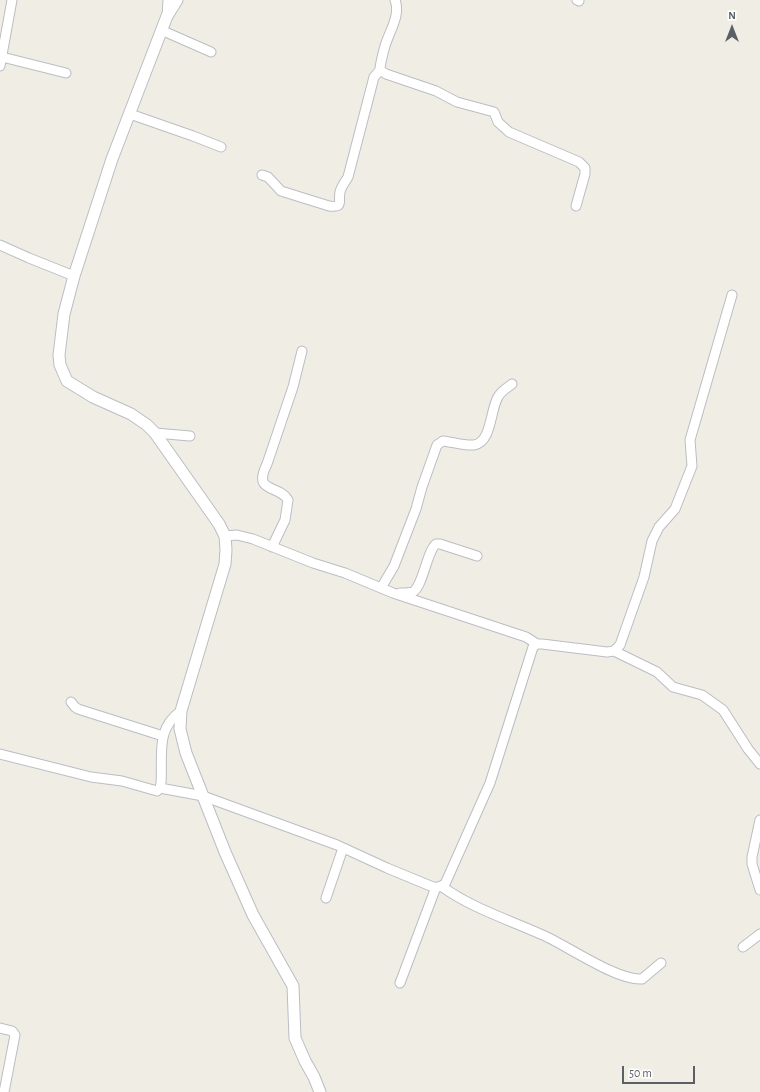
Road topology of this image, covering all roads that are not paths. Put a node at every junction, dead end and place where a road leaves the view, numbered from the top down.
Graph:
1 (12, 0) edge
2 (168, 0) edge
3 (178, 0) edge
4 (395, 0) edge
5 (167, 16) junction
6 (161, 30) junction
7 (211, 52) dead end
8 (2, 57) junction
9 (0, 66) edge
10 (380, 70) junction
11 (66, 73) dead end
12 (130, 114) junction
13 (222, 147) dead end
14 (262, 175) dead end
15 (576, 206) dead end
16 (0, 245) edge
17 (74, 276) junction
18 (732, 295) dead end
19 (302, 351) dead end
20 (512, 384) dead end
21 (154, 434) junction
22 (190, 436) dead end
23 (225, 536) junction
24 (272, 547) junction
25 (477, 556) dead end
26 (381, 588) junction
27 (393, 593) junction
28 (537, 644) junction
29 (614, 651) junction
30 (71, 702) dead end
31 (181, 711) junction
32 (163, 736) junction
33 (0, 754) edge
34 (760, 764) edge
35 (160, 788) junction
36 (203, 796) junction
37 (760, 820) edge
38 (343, 848) junction
39 (439, 887) junction
40 (760, 890) edge
41 (326, 898) dead end
42 (760, 934) edge
43 (743, 946) dead end
44 (661, 963) dead end
45 (400, 983) dead end
46 (0, 1028) edge
47 (4, 1092) edge
48 (320, 1092) edge

1 - 8 street
2 - 5 street
3 - 5 street
4 - 10 street
5 - 6 street
6 - 7 street
6 - 12 street
8 - 9 street
8 - 11 street
10 - 14 street
10 - 15 street
12 - 13 street
12 - 17 street
16 - 17 street
17 - 21 street
18 - 29 street
19 - 24 street
20 - 26 street
21 - 22 street
21 - 23 street
23 - 24 street
23 - 31 street
24 - 26 street
25 - 27 street
26 - 27 street
27 - 28 street
28 - 29 street
28 - 39 street
29 - 34 street
30 - 32 street
31 - 32 street
31 - 36 street
32 - 35 street
33 - 35 street
35 - 36 street
36 - 38 street
36 - 48 street
37 - 40 street
38 - 39 street
38 - 41 street
39 - 44 street
39 - 45 street
42 - 43 street
46 - 47 street

